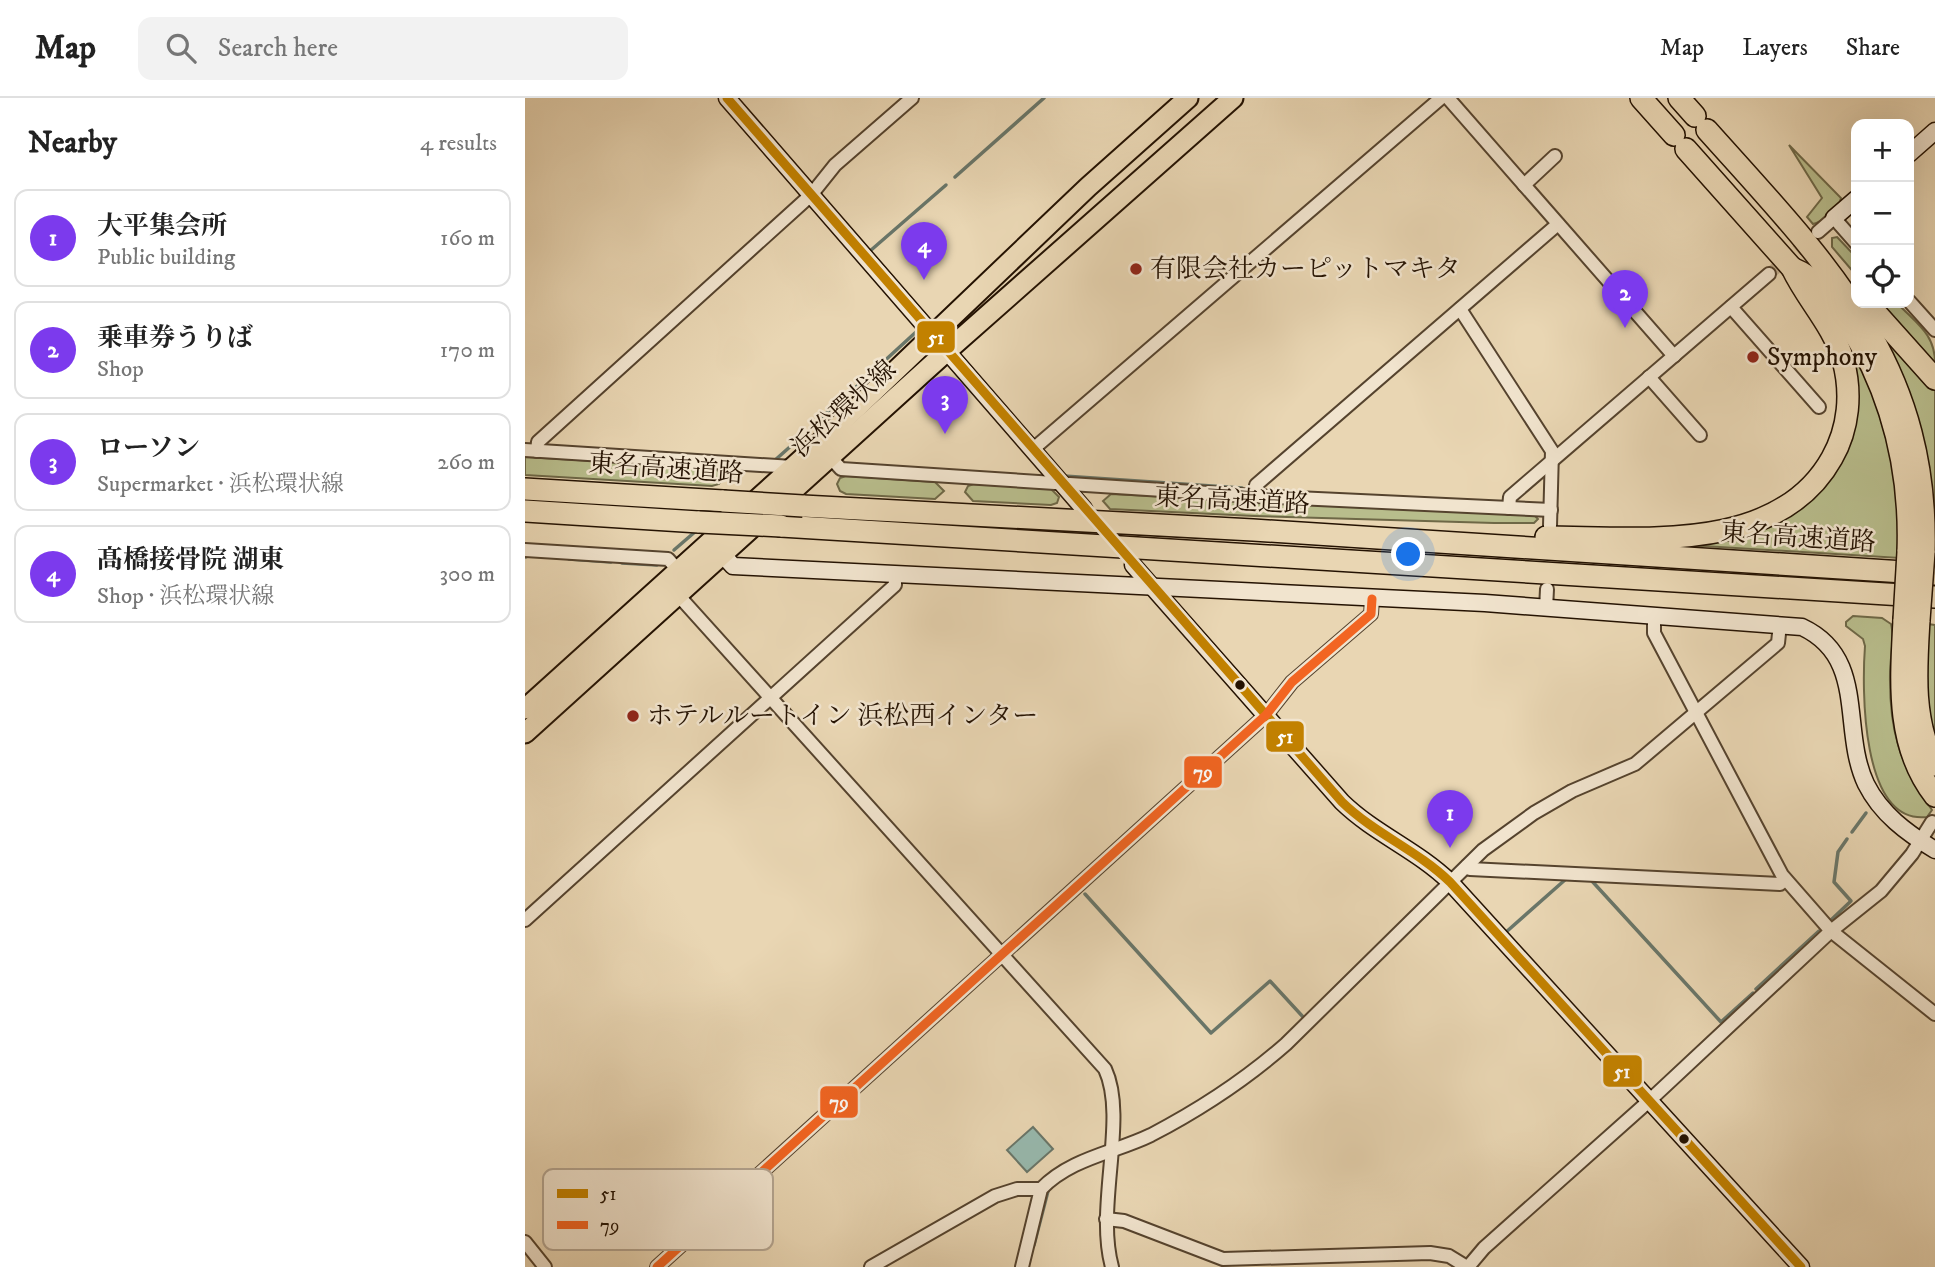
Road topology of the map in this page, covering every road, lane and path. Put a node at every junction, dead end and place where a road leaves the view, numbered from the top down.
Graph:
1 (727, 98) edge
2 (912, 98) edge
3 (1188, 98) edge
4 (1233, 98) edge
5 (1441, 98) edge
6 (1448, 98) edge
7 (1641, 98) edge
8 (1679, 98) edge
9 (1935, 131) edge
10 (1914, 150) edge
11 (1555, 156) dead end
12 (1524, 185) junction
13 (811, 195) junction
14 (1851, 203) edge
15 (1834, 218) junction
16 (1558, 224) junction
17 (1851, 237) edge
18 (1816, 241) junction
19 (1792, 268) junction
20 (1769, 274) tunnel mouth
21 (1851, 284) edge
22 (1731, 306) junction
23 (1914, 307) edge
24 (1871, 308) edge
25 (1460, 309) junction
26 (1935, 330) edge
27 (941, 344) junction
28 (1674, 356) junction
29 (1649, 377) junction
30 (1935, 379) edge
31 (1819, 407) dead end
32 (1699, 435) dead end
33 (1032, 450) junction
34 (531, 451) edge
35 (830, 457) junction
36 (1554, 460) junction
37 (793, 467) junction
38 (1061, 484) junction
39 (525, 489) edge
40 (1255, 496) junction
41 (1509, 508) junction
42 (1084, 509) dead end
43 (1551, 510) junction
44 (525, 511) edge
45 (1550, 526) dead end
46 (1253, 530) junction
47 (525, 550) edge
48 (1916, 552) junction
49 (723, 555) junction
50 (1133, 565) dead end
51 (678, 570) junction
52 (895, 575) junction
53 (1935, 575) edge
54 (1702, 584) junction
55 (1154, 589) junction
56 (1547, 589) dead end
57 (678, 595) junction
58 (1935, 597) edge
59 (1371, 599) junction
60 (1546, 609) junction
61 (1654, 617) junction
62 (1920, 617) edge
63 (1780, 624) junction
64 (771, 697) junction
65 (525, 709) edge
66 (1695, 712) junction
67 (1266, 715) junction
68 (525, 733) edge
69 (1935, 765) edge
70 (1935, 796) edge
71 (1932, 822) dead end
72 (1920, 841) junction
73 (1935, 850) edge
74 (1467, 866) junction
75 (1785, 879) junction
76 (1450, 882) junction
77 (525, 920) edge
78 (1831, 931) junction
79 (1003, 954) junction
80 (1935, 1014) edge
81 (1649, 1101) junction
82 (1110, 1151) junction
83 (765, 1169) edge
84 (1041, 1189) junction
85 (1106, 1219) junction
86 (525, 1242) edge
87 (676, 1250) edge
88 (1250, 1262) edge
89 (545, 1267) edge
90 (657, 1267) edge
91 (871, 1267) edge
92 (1022, 1267) edge
93 (1112, 1267) edge
94 (1467, 1267) edge
95 (1801, 1267) edge

1 - 13 street
2 - 13 street
3 - 27 main road, 浜松環状線
4 - 27 main road, 浜松環状線
5 - 33 street
6 - 12 street
7 - 19 highway
8 - 18 highway
9 - 10 street
11 - 12 street
12 - 16 street
13 - 27 street
13 - 34 street
14 - 15 street
15 - 17 street
15 - 18 street
16 - 25 street
16 - 28 street
18 - 21 highway
18 - 48 highway
19 - 46 highway
19 - 48 highway
20 - 22 street
22 - 28 street
22 - 31 street
23 - 26 street
24 - 30 highway
25 - 36 street
25 - 40 street
27 - 33 street
27 - 35 main road, 浜松環状線
27 - 37 main road, 浜松環状線
28 - 29 street
29 - 32 street
29 - 36 street
33 - 38 street
34 - 37 street
35 - 38 street
35 - 49 main road, 浜松環状線
36 - 41 street
36 - 43 street
37 - 51 main road, 浜松環状線
38 - 40 street
38 - 42 street
39 - 46 highway, 東名高速道路, bridge
40 - 41 street
41 - 43 street
43 - 45 street
44 - 54 highway, 東名高速道路, bridge
46 - 53 highway, 東名高速道路
47 - 51 street
48 - 62 highway, bridge
49 - 52 street
49 - 57 main road, 浜松環状線
50 - 55 street
51 - 65 main road, 浜松環状線
52 - 55 street
52 - 64 street
54 - 58 highway, 東名高速道路
54 - 62 highway
55 - 59 street
55 - 67 street
56 - 60 street
57 - 64 street
57 - 68 main road, 浜松環状線
59 - 60 street
59 - 67 street
60 - 61 street
61 - 63 street
61 - 66 street
62 - 69 highway
62 - 70 highway
63 - 66 street
63 - 72 street
64 - 77 street
64 - 79 street
66 - 74 street
66 - 75 street
67 - 76 street
67 - 79 street
71 - 72 street
72 - 73 street
72 - 78 street
74 - 75 street
74 - 76 street
75 - 78 street
76 - 81 street
76 - 82 street
78 - 80 street
78 - 81 street
79 - 82 street
79 - 83 street
81 - 94 street
81 - 95 street
82 - 84 street
82 - 85 street
84 - 91 street
84 - 92 street
85 - 88 street
85 - 93 street
86 - 89 street
87 - 90 street
88 - 94 street

